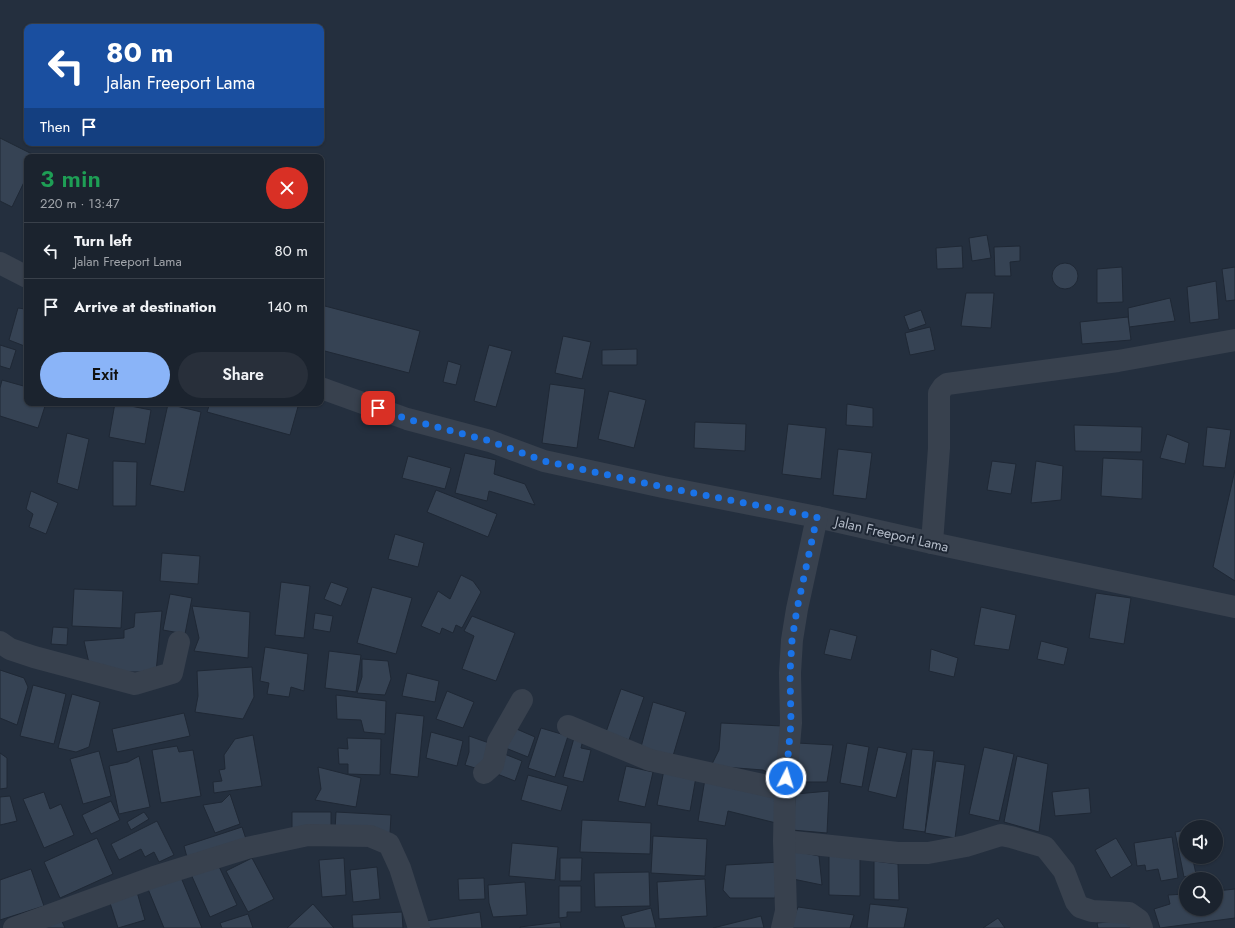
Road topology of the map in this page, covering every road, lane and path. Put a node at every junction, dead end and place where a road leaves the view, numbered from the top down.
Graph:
1 (0, 263) edge
2 (24, 275) edge
3 (1235, 340) edge
4 (324, 389) edge
5 (817, 517) junction
6 (932, 543) junction
7 (1235, 607) edge
8 (0, 642) edge
9 (179, 642) dead end
10 (522, 700) dead end
11 (568, 726) dead end
12 (484, 773) dead end
13 (785, 790) junction
14 (784, 841) junction
15 (14, 928) edge
16 (418, 928) edge
17 (782, 928) edge
18 (1142, 928) edge

1 - 2 street
3 - 6 street
4 - 5 street, Jalan Freeport Lama
5 - 6 street, Jalan Freeport Lama
5 - 13 street
6 - 7 street, Jalan Freeport Lama
8 - 9 street
10 - 12 street
11 - 13 street
13 - 14 street
14 - 17 street
14 - 18 street
15 - 16 street

